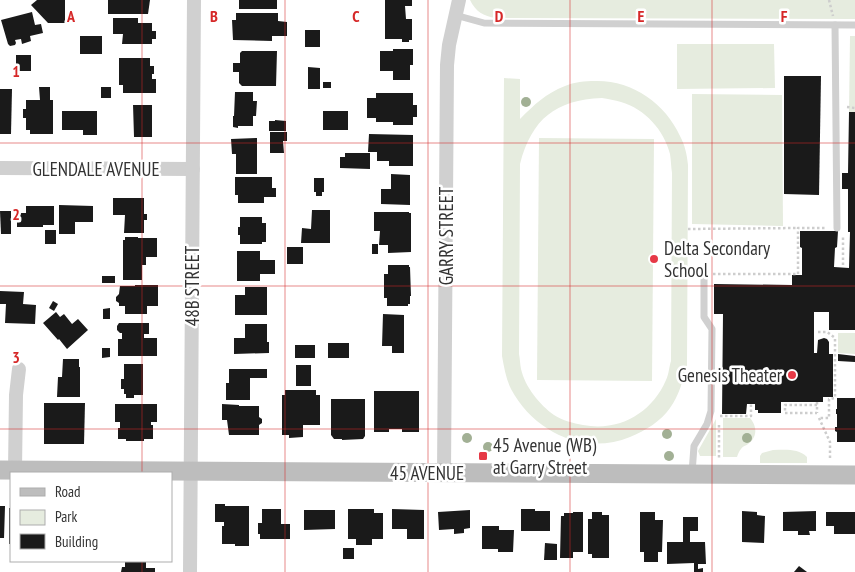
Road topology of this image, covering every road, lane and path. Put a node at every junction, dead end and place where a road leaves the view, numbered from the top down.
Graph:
1 (194, 0) edge
2 (459, 0) edge
3 (829, 0) edge
4 (455, 14) junction
5 (835, 25) junction
6 (855, 25) edge
7 (0, 168) edge
8 (193, 169) junction
9 (798, 228) junction
10 (837, 228) junction
11 (688, 229) dead end
12 (843, 265) dead end
13 (708, 276) joint
14 (818, 332) dead end
15 (19, 368) dead end
16 (751, 404) dead end
17 (816, 413) junction
18 (819, 418) junction
19 (719, 458) dead end
20 (830, 459) dead end
21 (8, 470) edge
22 (191, 471) junction
23 (444, 473) junction
24 (692, 474) junction
25 (855, 475) edge
26 (190, 572) edge

1 - 8 street, 48B STREET
2 - 4 street, GARRY STREET
3 - 5 path
4 - 5 lane
4 - 23 street, GARRY STREET
5 - 6 lane
5 - 10 lane
7 - 8 street, GLENDALE AVENUE
8 - 22 street, 48B STREET
9 - 10 path
9 - 11 path
9 - 13 path
10 - 12 path
13 - 24 lane
14 - 18 path
15 - 21 street
16 - 19 path
17 - 17 path
17 - 18 path
18 - 20 path
21 - 22 street, 45 AVENUE
22 - 23 street, 45 AVENUE
22 - 26 street, 48B STREET
23 - 24 street, 45 AVENUE
24 - 25 street, 45 AVENUE

